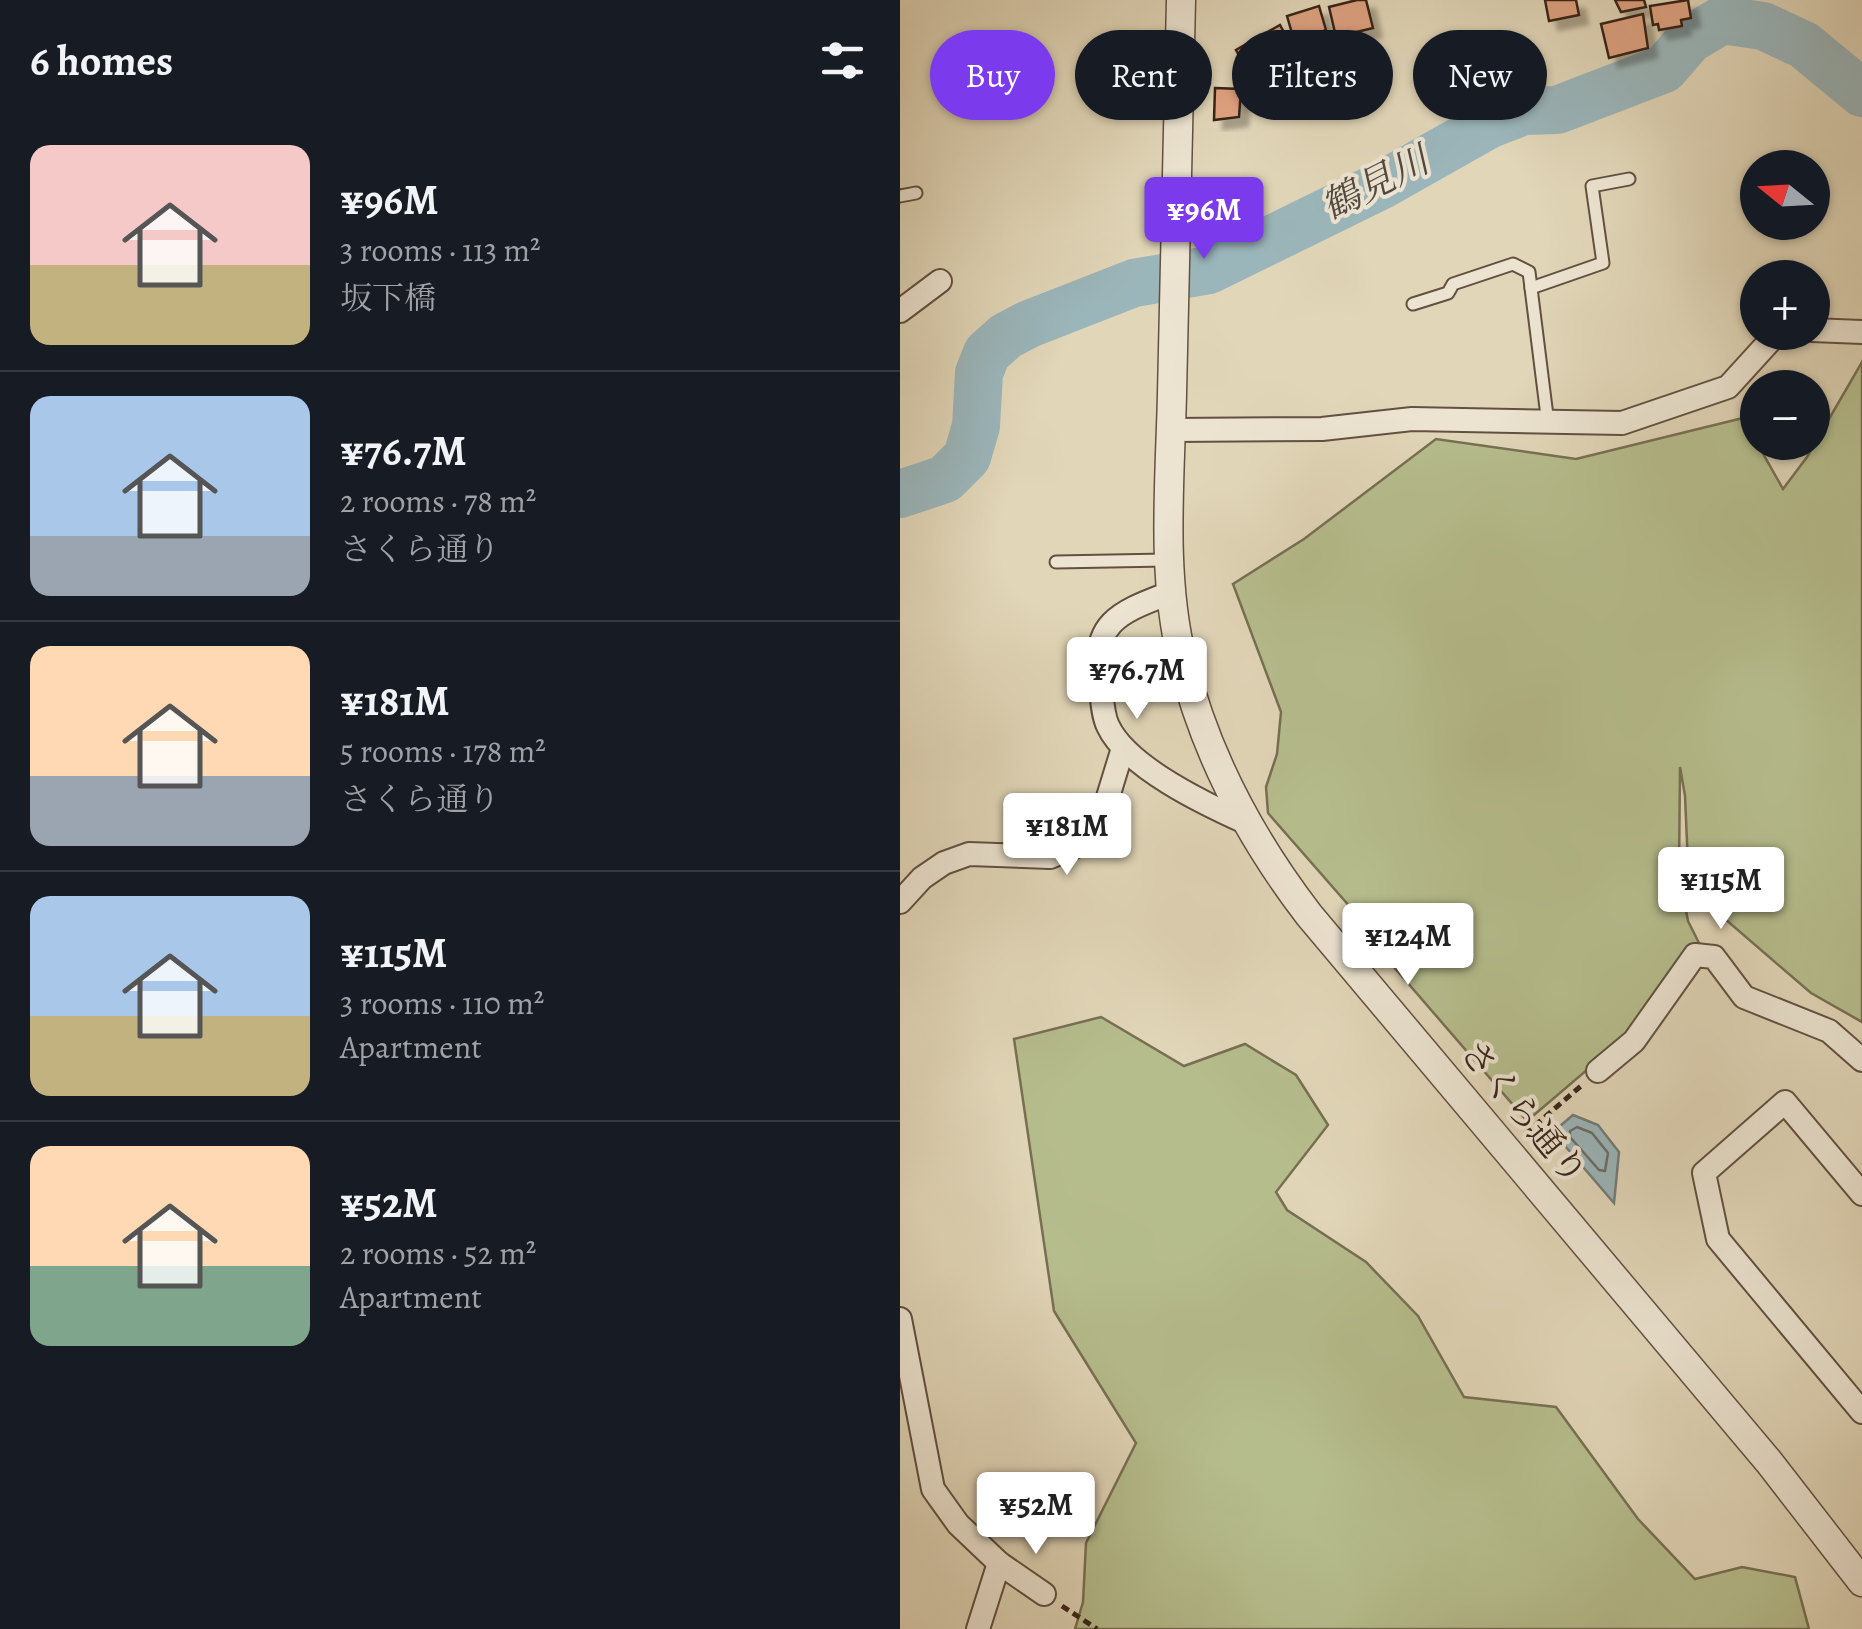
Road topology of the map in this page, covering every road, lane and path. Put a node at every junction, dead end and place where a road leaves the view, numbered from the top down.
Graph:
1 (1181, 0) edge
2 (1628, 178) dead end
3 (916, 193) dead end
4 (900, 196) edge
5 (940, 281) dead end
6 (1531, 288) junction
7 (1412, 304) dead end
8 (900, 311) edge
9 (1830, 331) edge
10 (1862, 332) edge
11 (1762, 350) edge
12 (1548, 424) junction
13 (1172, 430) junction
14 (1170, 560) junction
15 (1056, 562) dead end
16 (1172, 592) junction
17 (1123, 748) junction
18 (1245, 822) junction
19 (900, 902) edge
20 (1862, 1060) edge
21 (1598, 1071) joint
22 (1507, 1150) junction
23 (1862, 1194) edge
24 (900, 1320) edge
25 (1862, 1412) edge
26 (998, 1563) junction
27 (1862, 1582) edge
28 (1044, 1594) joint
29 (978, 1629) edge
30 (1097, 1629) edge

1 - 13 street, さくら通り
2 - 6 lane
3 - 4 lane
5 - 8 street
6 - 7 lane
6 - 12 lane
9 - 10 street
11 - 12 street
12 - 13 street
13 - 14 street, さくら通り
14 - 15 lane
14 - 16 street, さくら通り
16 - 17 street
16 - 18 street, さくら通り
17 - 18 street
17 - 19 street
18 - 22 street, さくら通り
20 - 21 street
21 - 22 path
22 - 27 street, さくら通り
23 - 25 street
24 - 26 street
26 - 28 street
26 - 29 street
28 - 30 path

